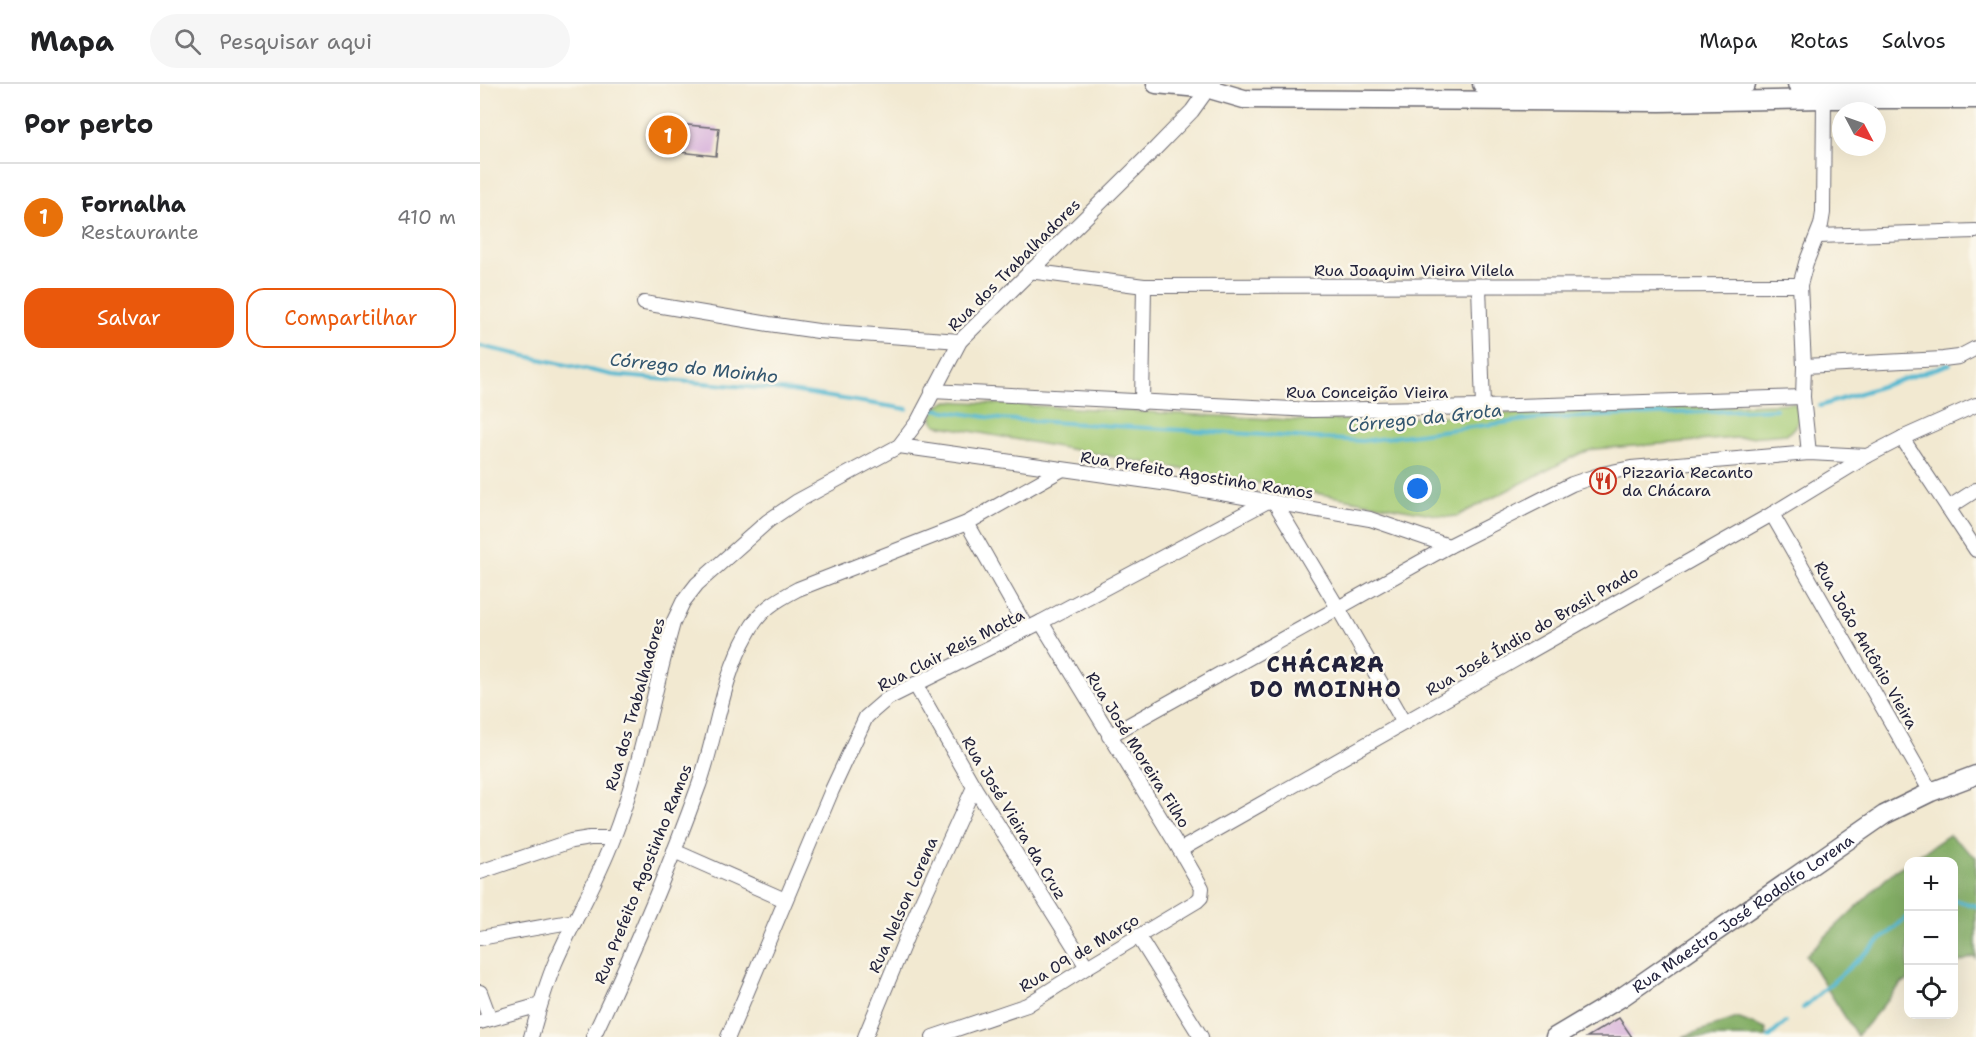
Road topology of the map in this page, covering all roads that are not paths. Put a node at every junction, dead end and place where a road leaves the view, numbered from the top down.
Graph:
1 (1156, 84) edge
2 (1482, 84) edge
3 (1746, 84) edge
4 (1797, 84) edge
5 (1976, 84) edge
6 (1207, 87) edge
7 (1824, 99) junction
8 (1976, 99) edge
9 (1976, 231) edge
10 (1818, 236) junction
11 (1029, 271) junction
12 (1800, 285) junction
13 (1144, 286) junction
14 (1479, 286) junction
15 (644, 303) dead end
16 (960, 341) junction
17 (1976, 348) edge
18 (1804, 366) junction
19 (932, 391) junction
20 (1803, 397) junction
21 (1142, 403) junction
22 (1976, 405) edge
23 (1483, 407) junction
24 (1902, 438) junction
25 (898, 446) junction
26 (1809, 453) junction
27 (1868, 456) junction
28 (1061, 470) junction
29 (1976, 490) edge
30 (1271, 502) junction
31 (1948, 508) junction
32 (1772, 514) junction
33 (967, 523) junction
34 (1449, 546) junction
35 (1976, 550) edge
36 (1338, 608) junction
37 (1041, 622) junction
38 (1027, 629) junction
39 (915, 684) junction
40 (1404, 723) junction
41 (1109, 736) junction
42 (1976, 775) edge
43 (974, 788) junction
44 (1931, 792) junction
45 (613, 838) junction
46 (674, 850) junction
47 (1180, 850) junction
48 (480, 872) edge
49 (1201, 897) joint
50 (785, 900) junction
51 (574, 921) junction
52 (1138, 936) junction
53 (480, 938) edge
54 (1087, 967) junction
55 (480, 992) edge
56 (540, 1005) junction
57 (485, 1020) edge
58 (531, 1037) edge
59 (593, 1037) edge
60 (728, 1037) edge
61 (865, 1037) edge
62 (933, 1037) edge
63 (1201, 1037) edge
64 (1555, 1037) edge

1 - 6 main road
2 - 3 main road
4 - 5 main road
6 - 7 main road
6 - 11 street, Rua dos Trabalhadores
7 - 8 main road
7 - 10 street
9 - 10 street
10 - 12 street
11 - 13 street, Rua Joaquim Vieira Vilela
11 - 16 street, Rua dos Trabalhadores
12 - 14 street, Rua Joaquim Vieira Vilela
12 - 18 street
13 - 14 street, Rua Joaquim Vieira Vilela
13 - 21 street
14 - 23 street
15 - 16 street
16 - 19 street, Rua dos Trabalhadores
17 - 18 street
18 - 20 street
19 - 21 street, Rua Conceição Vieira
19 - 25 street, Rua dos Trabalhadores
20 - 23 street, Rua Conceição Vieira
20 - 26 street
21 - 23 street, Rua Conceição Vieira
22 - 24 street
24 - 27 street
24 - 31 street
25 - 28 street
25 - 45 street, Rua dos Trabalhadores
26 - 27 street
26 - 34 street
27 - 32 street, Rua José Índio do Brasil Prado
28 - 30 street, Rua Prefeito Agostinho Ramos
28 - 33 street, Rua Prefeito Agostinho Ramos
29 - 31 street
30 - 34 street, Rua Prefeito Agostinho Ramos
30 - 36 street
30 - 37 street, Rua Clair Reis Motta
31 - 35 street
32 - 40 street, Rua José Índio do Brasil Prado
32 - 44 street, Rua João Antônio Vieira
33 - 38 street
33 - 46 street, Rua Prefeito Agostinho Ramos
34 - 36 street
36 - 40 street
36 - 41 street
37 - 38 street, Rua Clair Reis Motta
37 - 41 street, Rua José Moreira Filho
38 - 39 street, Rua Clair Reis Motta
39 - 43 street, Rua José Vieira da Cruz
39 - 50 street, Rua Clair Reis Motta
40 - 47 street, Rua José Índio do Brasil Prado
41 - 47 street, Rua José Moreira Filho
42 - 44 main road, Rua Maestro José Rodolfo Lorena
43 - 54 street, Rua José Vieira da Cruz
43 - 61 street, Rua Nelson Lorena
44 - 64 main road, Rua Maestro José Rodolfo Lorena
45 - 48 street
45 - 51 street, Rua dos Trabalhadores
46 - 50 street
46 - 59 street, Rua Prefeito Agostinho Ramos
47 - 49 street, Rua José Moreira Filho
49 - 52 street, Rua 09 de Março
50 - 60 street, Rua Clair Reis Motta
51 - 53 street
51 - 56 street, Rua dos Trabalhadores
52 - 54 street, Rua 09 de Março
52 - 63 street
54 - 62 street, Rua 09 de Março
55 - 57 street
56 - 57 street
56 - 58 street, Rua dos Trabalhadores

